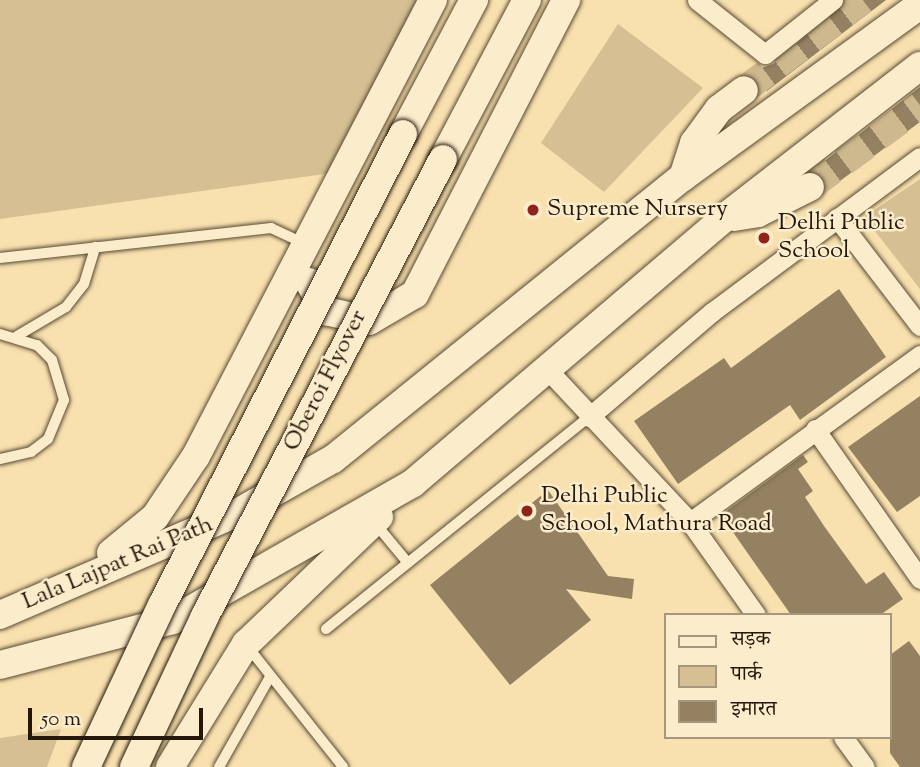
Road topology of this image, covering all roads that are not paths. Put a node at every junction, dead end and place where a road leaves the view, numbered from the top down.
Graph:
1 (433, 0) edge
2 (474, 0) edge
3 (527, 0) edge
4 (566, 0) edge
5 (697, 0) edge
6 (833, 0) edge
7 (920, 5) edge
8 (920, 66) edge
9 (744, 90) tunnel mouth
10 (920, 157) edge
11 (683, 177) junction
12 (810, 187) tunnel mouth
13 (724, 218) junction
14 (838, 218) junction
15 (308, 245) junction
16 (95, 247) junction
17 (0, 258) edge
18 (920, 326) edge
19 (0, 334) edge
20 (17, 336) junction
21 (920, 355) edge
22 (546, 368) junction
23 (589, 417) junction
24 (815, 429) junction
25 (0, 459) edge
26 (413, 482) junction
27 (374, 522) junction
28 (690, 522) junction
29 (408, 563) junction
30 (77, 577) junction
31 (920, 579) edge
32 (755, 613) edge
33 (0, 615) edge
34 (326, 629) dead end
35 (246, 643) junction
36 (0, 665) edge
37 (270, 677) junction
38 (845, 739) edge
39 (86, 767) edge
40 (134, 767) edge
41 (170, 767) edge
42 (219, 767) edge
43 (343, 767) edge
44 (865, 767) edge

1 - 15 main road
2 - 39 main road, Oberoi Flyover, bridge
3 - 40 main road, Oberoi Flyover, bridge
4 - 15 main road
5 - 6 street
7 - 11 main road, Lala Lajpat Rai Path
8 - 13 main road
9 - 11 main road
10 - 14 street
11 - 30 main road, Lala Lajpat Rai Path
12 - 13 main road
13 - 22 main road
14 - 18 street
14 - 23 street
15 - 16 lane
15 - 30 main road
16 - 17 lane
16 - 20 lane
19 - 20 lane
20 - 25 lane
21 - 24 street
22 - 23 street
22 - 26 main road
23 - 28 street
23 - 29 lane
24 - 28 street
24 - 31 street
26 - 27 main road
26 - 36 main road
27 - 29 lane
27 - 35 main road
28 - 32 street
29 - 34 lane
30 - 33 main road, Lala Lajpat Rai Path
35 - 37 lane
35 - 41 main road
37 - 42 lane
37 - 43 lane
38 - 44 street

